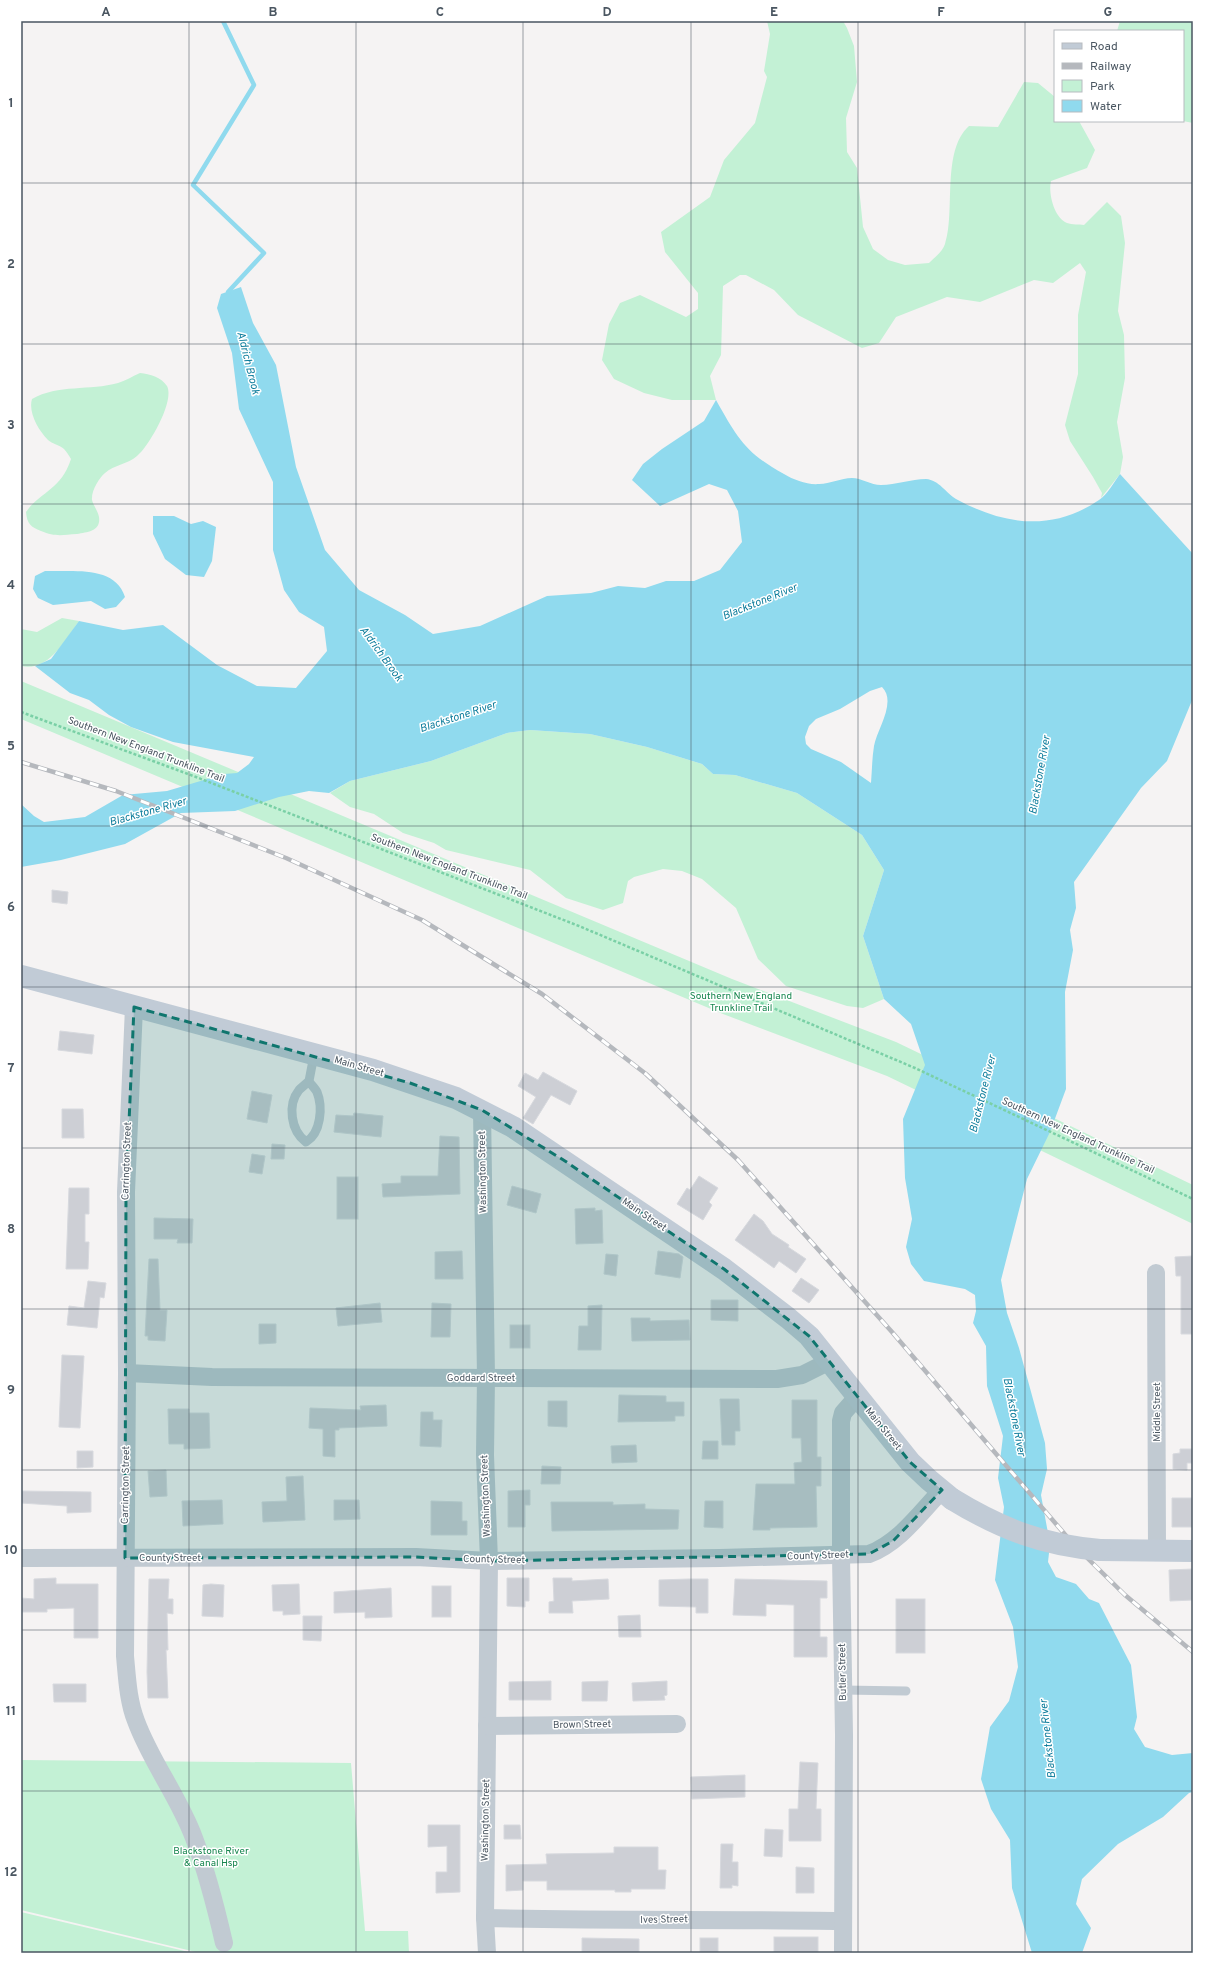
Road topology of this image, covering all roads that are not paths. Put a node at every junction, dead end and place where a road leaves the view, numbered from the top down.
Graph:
1 (21, 976) edge
2 (134, 1007) junction
3 (314, 1054) junction
4 (309, 1081) junction
5 (482, 1110) junction
6 (1156, 1274) dead end
7 (830, 1361) junction
8 (127, 1373) junction
9 (486, 1378) junction
10 (857, 1397) junction
11 (947, 1495) junction
12 (1156, 1551) junction
13 (1193, 1551) edge
14 (841, 1556) junction
15 (21, 1558) edge
16 (125, 1558) junction
17 (489, 1561) junction
18 (843, 1690) junction
19 (906, 1690) dead end
20 (677, 1724) dead end
21 (487, 1726) junction
22 (485, 1918) junction
23 (843, 1921) junction
24 (225, 1948) edge
25 (487, 1953) edge
26 (843, 1953) edge

1 - 2 main road, Main Street
2 - 3 main road, Main Street
2 - 8 street, Carrington Street
3 - 4 lane
3 - 5 main road, Main Street
4 - 4 lane
5 - 7 main road, Main Street
5 - 9 street, Washington Street
6 - 12 street, Middle Street
7 - 9 street, Goddard Street
7 - 10 main road, Main Street
8 - 9 street, Goddard Street
8 - 16 street, Carrington Street
9 - 17 street, Washington Street
10 - 11 main road, Main Street
10 - 14 street, Butler Street
11 - 12 main road, Main Street, bridge
11 - 14 street, County Street
12 - 13 main road, Main Street
14 - 17 street, County Street
14 - 18 street, Butler Street
15 - 16 street, County Street
16 - 17 street, County Street
16 - 24 street, Carrington Street
17 - 21 street, Washington Street
18 - 19 lane
18 - 23 street, Butler Street
20 - 21 street, Brown Street
21 - 22 street, Washington Street
22 - 23 street, Ives Street
22 - 25 street, Washington Street
23 - 26 street, Butler Street

